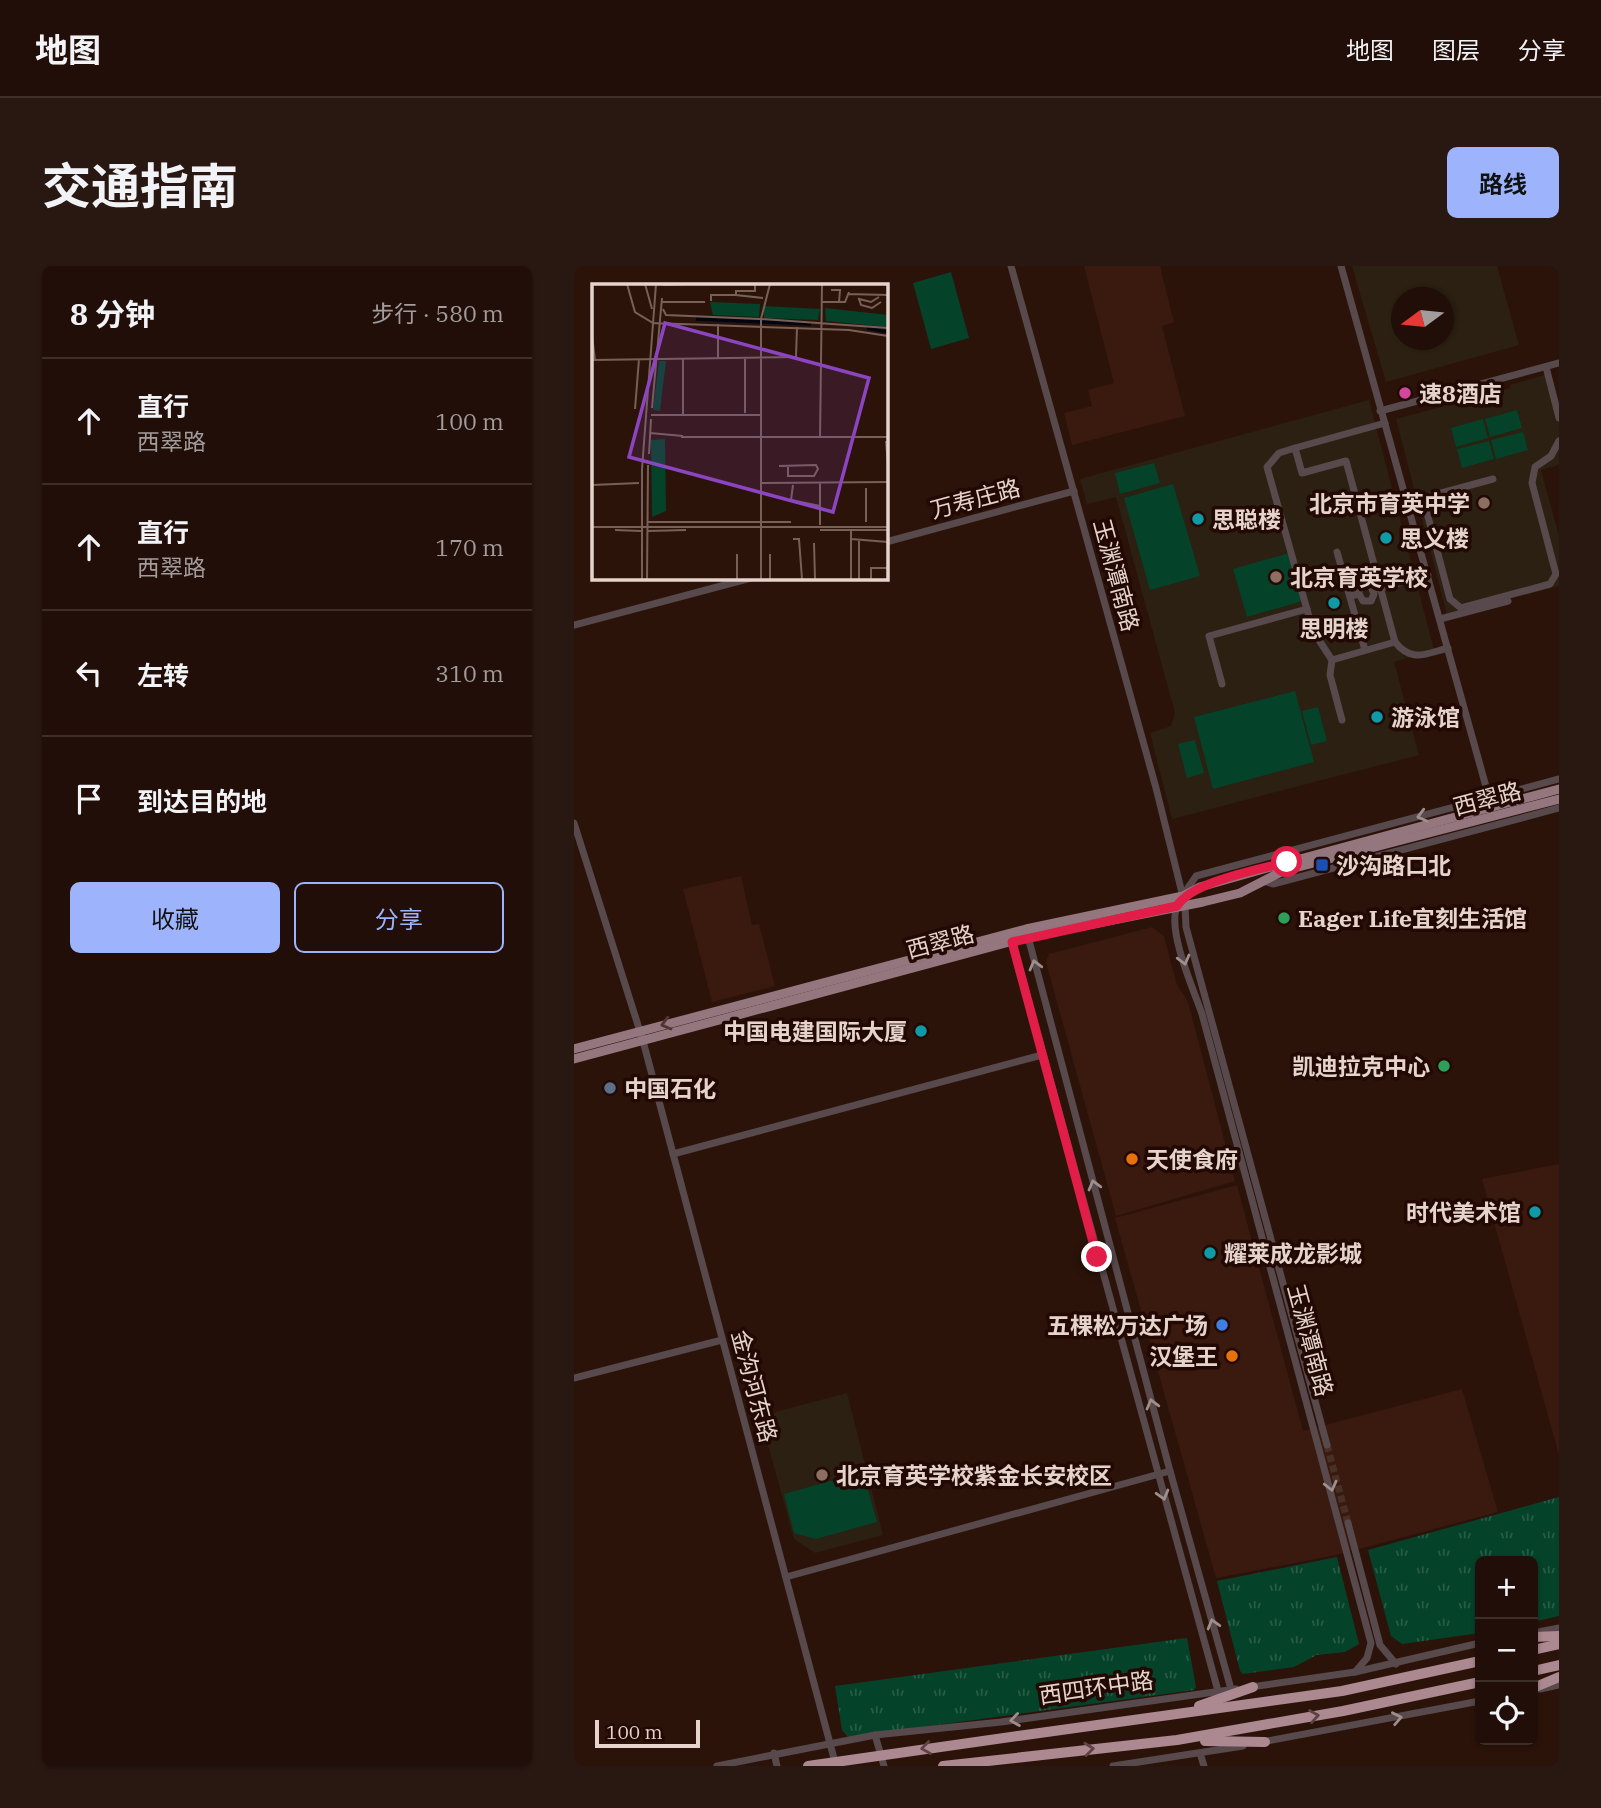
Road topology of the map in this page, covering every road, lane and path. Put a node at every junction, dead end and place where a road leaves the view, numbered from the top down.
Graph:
1 (1010, 266) edge
2 (1341, 266) edge
3 (1559, 363) edge
4 (1546, 367) junction
5 (1380, 411) junction
6 (1559, 418) edge
7 (1385, 423) junction
8 (1559, 441) edge
9 (1295, 448) junction
10 (1493, 479) dead end
11 (1074, 491) junction
12 (1423, 498) junction
13 (1409, 502) junction
14 (887, 542) edge
15 (1337, 551) dead end
16 (1428, 575) junction
17 (747, 579) edge
18 (1377, 589) junction
19 (1359, 594) junction
20 (1350, 596) junction
21 (1508, 601) dead end
22 (1307, 609) junction
23 (1440, 619) junction
24 (574, 625) edge
25 (1395, 642) junction
26 (1448, 648) junction
27 (1365, 650) junction
28 (1332, 660) junction
29 (1222, 684) dead end
30 (1342, 720) dead end
31 (1559, 779) edge
32 (1559, 789) edge
33 (1559, 799) edge
34 (1491, 807) junction
35 (1559, 808) edge
36 (574, 822) edge
37 (1262, 881) junction
38 (1182, 902) junction
39 (1027, 933) junction
40 (1011, 937) junction
41 (641, 1036) junction
42 (574, 1049) edge
43 (1042, 1055) junction
44 (574, 1059) edge
45 (673, 1154) junction
46 (722, 1340) junction
47 (574, 1378) edge
48 (1327, 1445) tunnel mouth
49 (1170, 1471) junction
50 (1157, 1474) junction
51 (1348, 1523) tunnel mouth
52 (786, 1577) junction
53 (1559, 1628) edge
54 (1538, 1634) edge
55 (1538, 1635) edge
56 (1559, 1636) edge
57 (1475, 1644) edge
58 (1559, 1644) edge
59 (1538, 1649) edge
60 (1475, 1662) edge
61 (1396, 1664) junction
62 (1559, 1665) edge
63 (1538, 1670) edge
64 (1355, 1672) junction
65 (1559, 1677) edge
66 (1475, 1683) edge
67 (1559, 1685) edge
68 (1253, 1687) junction
69 (1538, 1687) edge
70 (1538, 1688) edge
71 (1231, 1689) junction
72 (1218, 1691) junction
73 (1475, 1702) edge
74 (1176, 1714) junction
75 (876, 1735) junction
76 (1177, 1740) junction
77 (830, 1742) junction
78 (1265, 1742) junction
79 (774, 1753) junction
80 (1200, 1753) junction
81 (717, 1766) edge
82 (777, 1766) edge
83 (808, 1766) edge
84 (836, 1766) edge
85 (884, 1766) edge
86 (943, 1766) edge
87 (1113, 1766) edge
88 (1204, 1766) edge

1 - 11 street, 玉渊潭南路
2 - 5 street
3 - 4 street
4 - 5 street
4 - 6 street
5 - 7 street
7 - 9 street
7 - 13 street
8 - 12 street
9 - 18 street
9 - 22 street
10 - 12 street
11 - 14 street, 万寿庄路
11 - 38 street, 玉渊潭南路
12 - 13 street
13 - 16 street
15 - 20 street
16 - 18 street
16 - 23 street
17 - 24 street
18 - 19 street
18 - 19 street
18 - 25 street
19 - 20 street
20 - 27 street
21 - 23 street
22 - 28 street
22 - 29 street
23 - 26 street
25 - 26 street
25 - 27 street
26 - 34 street
27 - 28 street
28 - 30 street
31 - 34 street
32 - 34 main road, 西翠路
33 - 34 main road, 西翠路
34 - 37 main road, 西翠路
34 -> 38 main road, 西翠路
35 - 37 street
36 - 41 street, 金沟河东路
37 - 38 main road, 西翠路
38 - 39 main road, 西翠路
38 - 48 street, 玉渊潭南路
38 -> 64 street, 玉渊潭南路
39 - 40 main road, 西翠路
49 -> 39 street
40 - 41 main road, 西翠路
40 - 43 street
41 - 42 main road, 西翠路
41 - 44 main road, 西翠路
41 - 45 street, 金沟河东路
43 - 45 street
43 - 50 street
45 - 46 street, 金沟河东路
46 - 47 street
46 - 52 street, 金沟河东路
49 - 50 street
71 -> 49 street
50 - 52 street
50 -> 72 street
51 - 61 street
52 - 77 street, 金沟河东路
53 - 54 street
55 - 56 highway
57 - 61 street, 西四环中路
58 - 59 highway
60 - 74 highway, 西四环中路
61 - 64 street, 西四环中路
62 - 63 highway
64 - 68 street, 西四环中路
65 - 69 highway
76 -> 66 highway
67 - 70 street
68 - 71 street, 西四环中路
68 - 74 highway
71 - 72 street, 西四环中路
72 -> 75 street, 西四环中路
78 -> 73 street
74 -> 83 highway, 西四环中路, bridge
75 - 77 street, 西四环中路
75 - 85 street
76 - 78 highway
86 -> 76 highway
77 - 79 street, 西四环中路
77 - 84 street, 金沟河东路
78 - 80 street
79 - 81 street, 西四环中路
79 - 82 street
80 - 87 street
80 - 88 street

